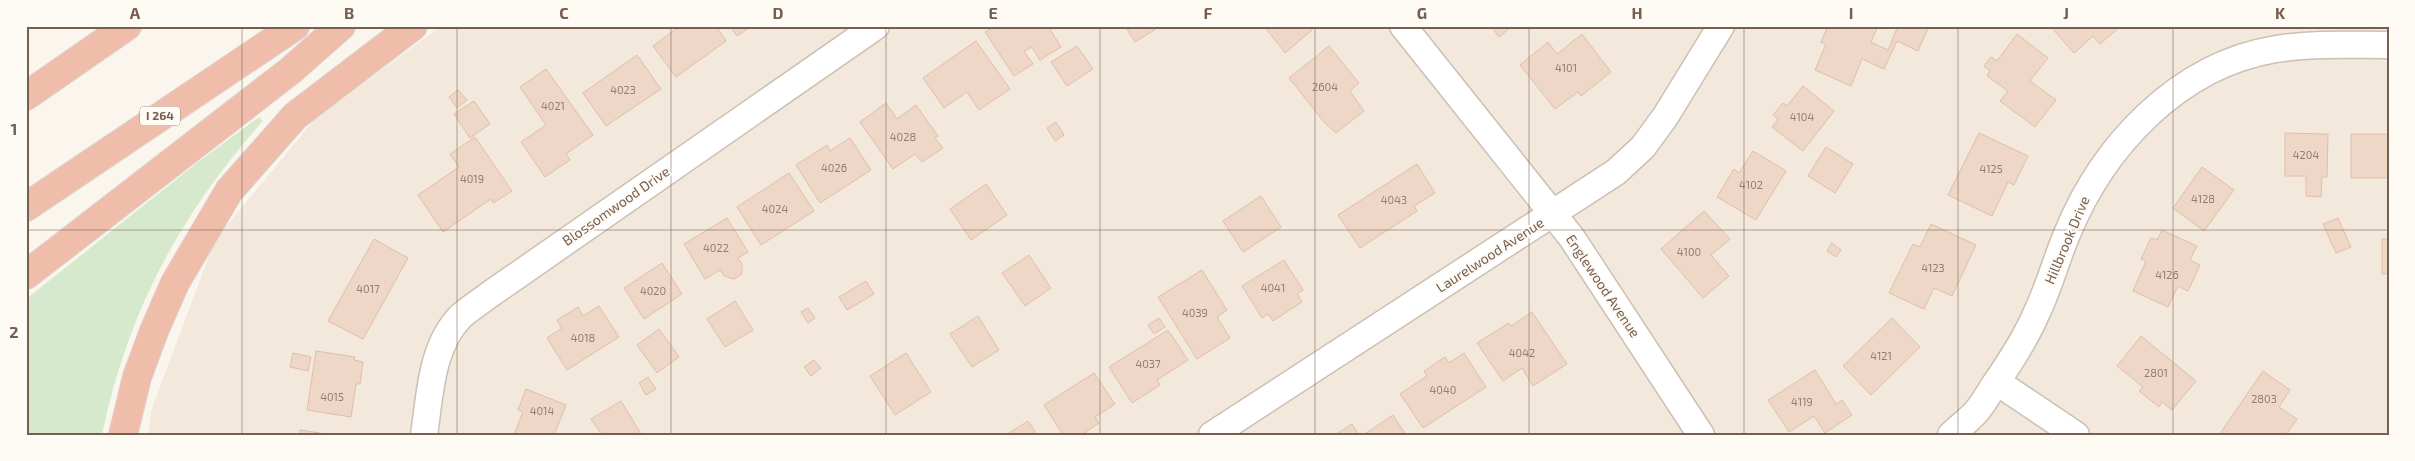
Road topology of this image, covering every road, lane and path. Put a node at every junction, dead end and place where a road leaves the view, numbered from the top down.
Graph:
1 (127, 26) edge
2 (295, 26) edge
3 (341, 26) edge
4 (413, 26) edge
5 (876, 26) edge
6 (1403, 26) edge
7 (1721, 26) edge
8 (2389, 45) edge
9 (26, 96) edge
10 (26, 207) edge
11 (1553, 214) junction
12 (26, 275) edge
13 (1996, 382) junction
14 (124, 435) edge
15 (424, 435) edge
16 (1212, 435) edge
17 (1701, 435) edge
18 (1951, 435) edge
19 (2076, 435) edge

1 - 9 highway
2 - 10 highway, I 264
3 - 12 highway
4 - 14 highway
5 - 15 street, Blossomwood Drive
6 - 11 street, Englewood Avenue
7 - 11 street, Laurelwood Avenue
8 - 13 street, Hillbrook Drive
11 - 16 street, Laurelwood Avenue
11 - 17 street, Englewood Avenue
13 - 18 street, Hillbrook Drive
13 - 19 street

